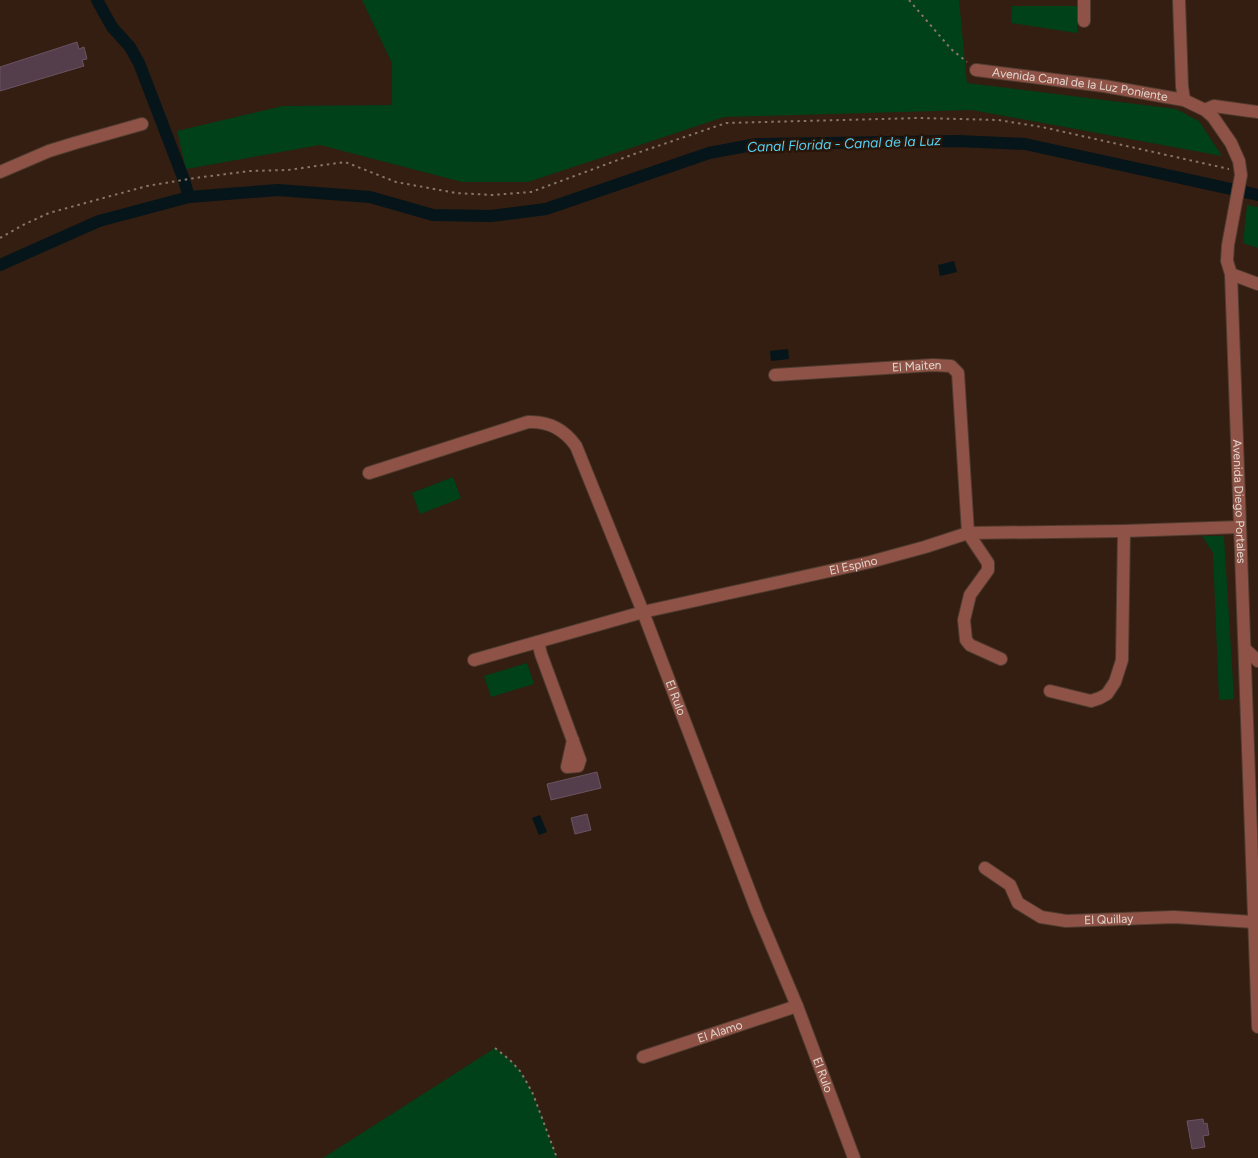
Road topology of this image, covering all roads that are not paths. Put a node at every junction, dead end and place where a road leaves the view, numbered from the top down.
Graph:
1 (1084, 0) edge
2 (1179, 0) edge
3 (1084, 21) dead end
4 (976, 70) road end
5 (1184, 100) junction
6 (1205, 110) junction
7 (1258, 112) edge
8 (142, 124) dead end
9 (0, 172) edge
10 (1231, 274) junction
11 (1258, 284) edge
12 (775, 375) dead end
13 (369, 473) dead end
14 (1240, 527) junction
15 (1124, 531) junction
16 (968, 533) junction
17 (643, 612) junction
18 (538, 642) junction
19 (1245, 649) junction
20 (1001, 659) dead end
21 (474, 660) dead end
22 (1258, 661) edge
23 (1050, 691) dead end
24 (573, 740) dead end
25 (985, 868) dead end
26 (1254, 922) junction
27 (797, 1006) junction
28 (1258, 1028) edge
29 (643, 1057) dead end
30 (854, 1158) edge

1 - 3 street
2 - 5 street
4 - 5 street, Avenida Canal de la Luz Poniente
5 - 6 street, Avenida Diego Portales
6 - 7 street
6 - 10 street, Avenida Diego Portales
8 - 9 street
10 - 11 street
10 - 14 street, Avenida Diego Portales
12 - 16 street, El Maiten
13 - 17 street, El Rulo
14 - 15 street, El Espino
14 - 19 street, Avenida Diego Portales
15 - 16 street, El Espino
15 - 23 street
16 - 17 street, El Espino
16 - 20 street
17 - 18 street, El Espino
17 - 27 street, El Rulo
18 - 21 street, El Espino
18 - 24 street
19 - 22 street
19 - 26 street, Avenida Diego Portales
25 - 26 street, El Quillay
26 - 28 street, Avenida Diego Portales
27 - 29 street, El Alamo
27 - 30 street, El Rulo

